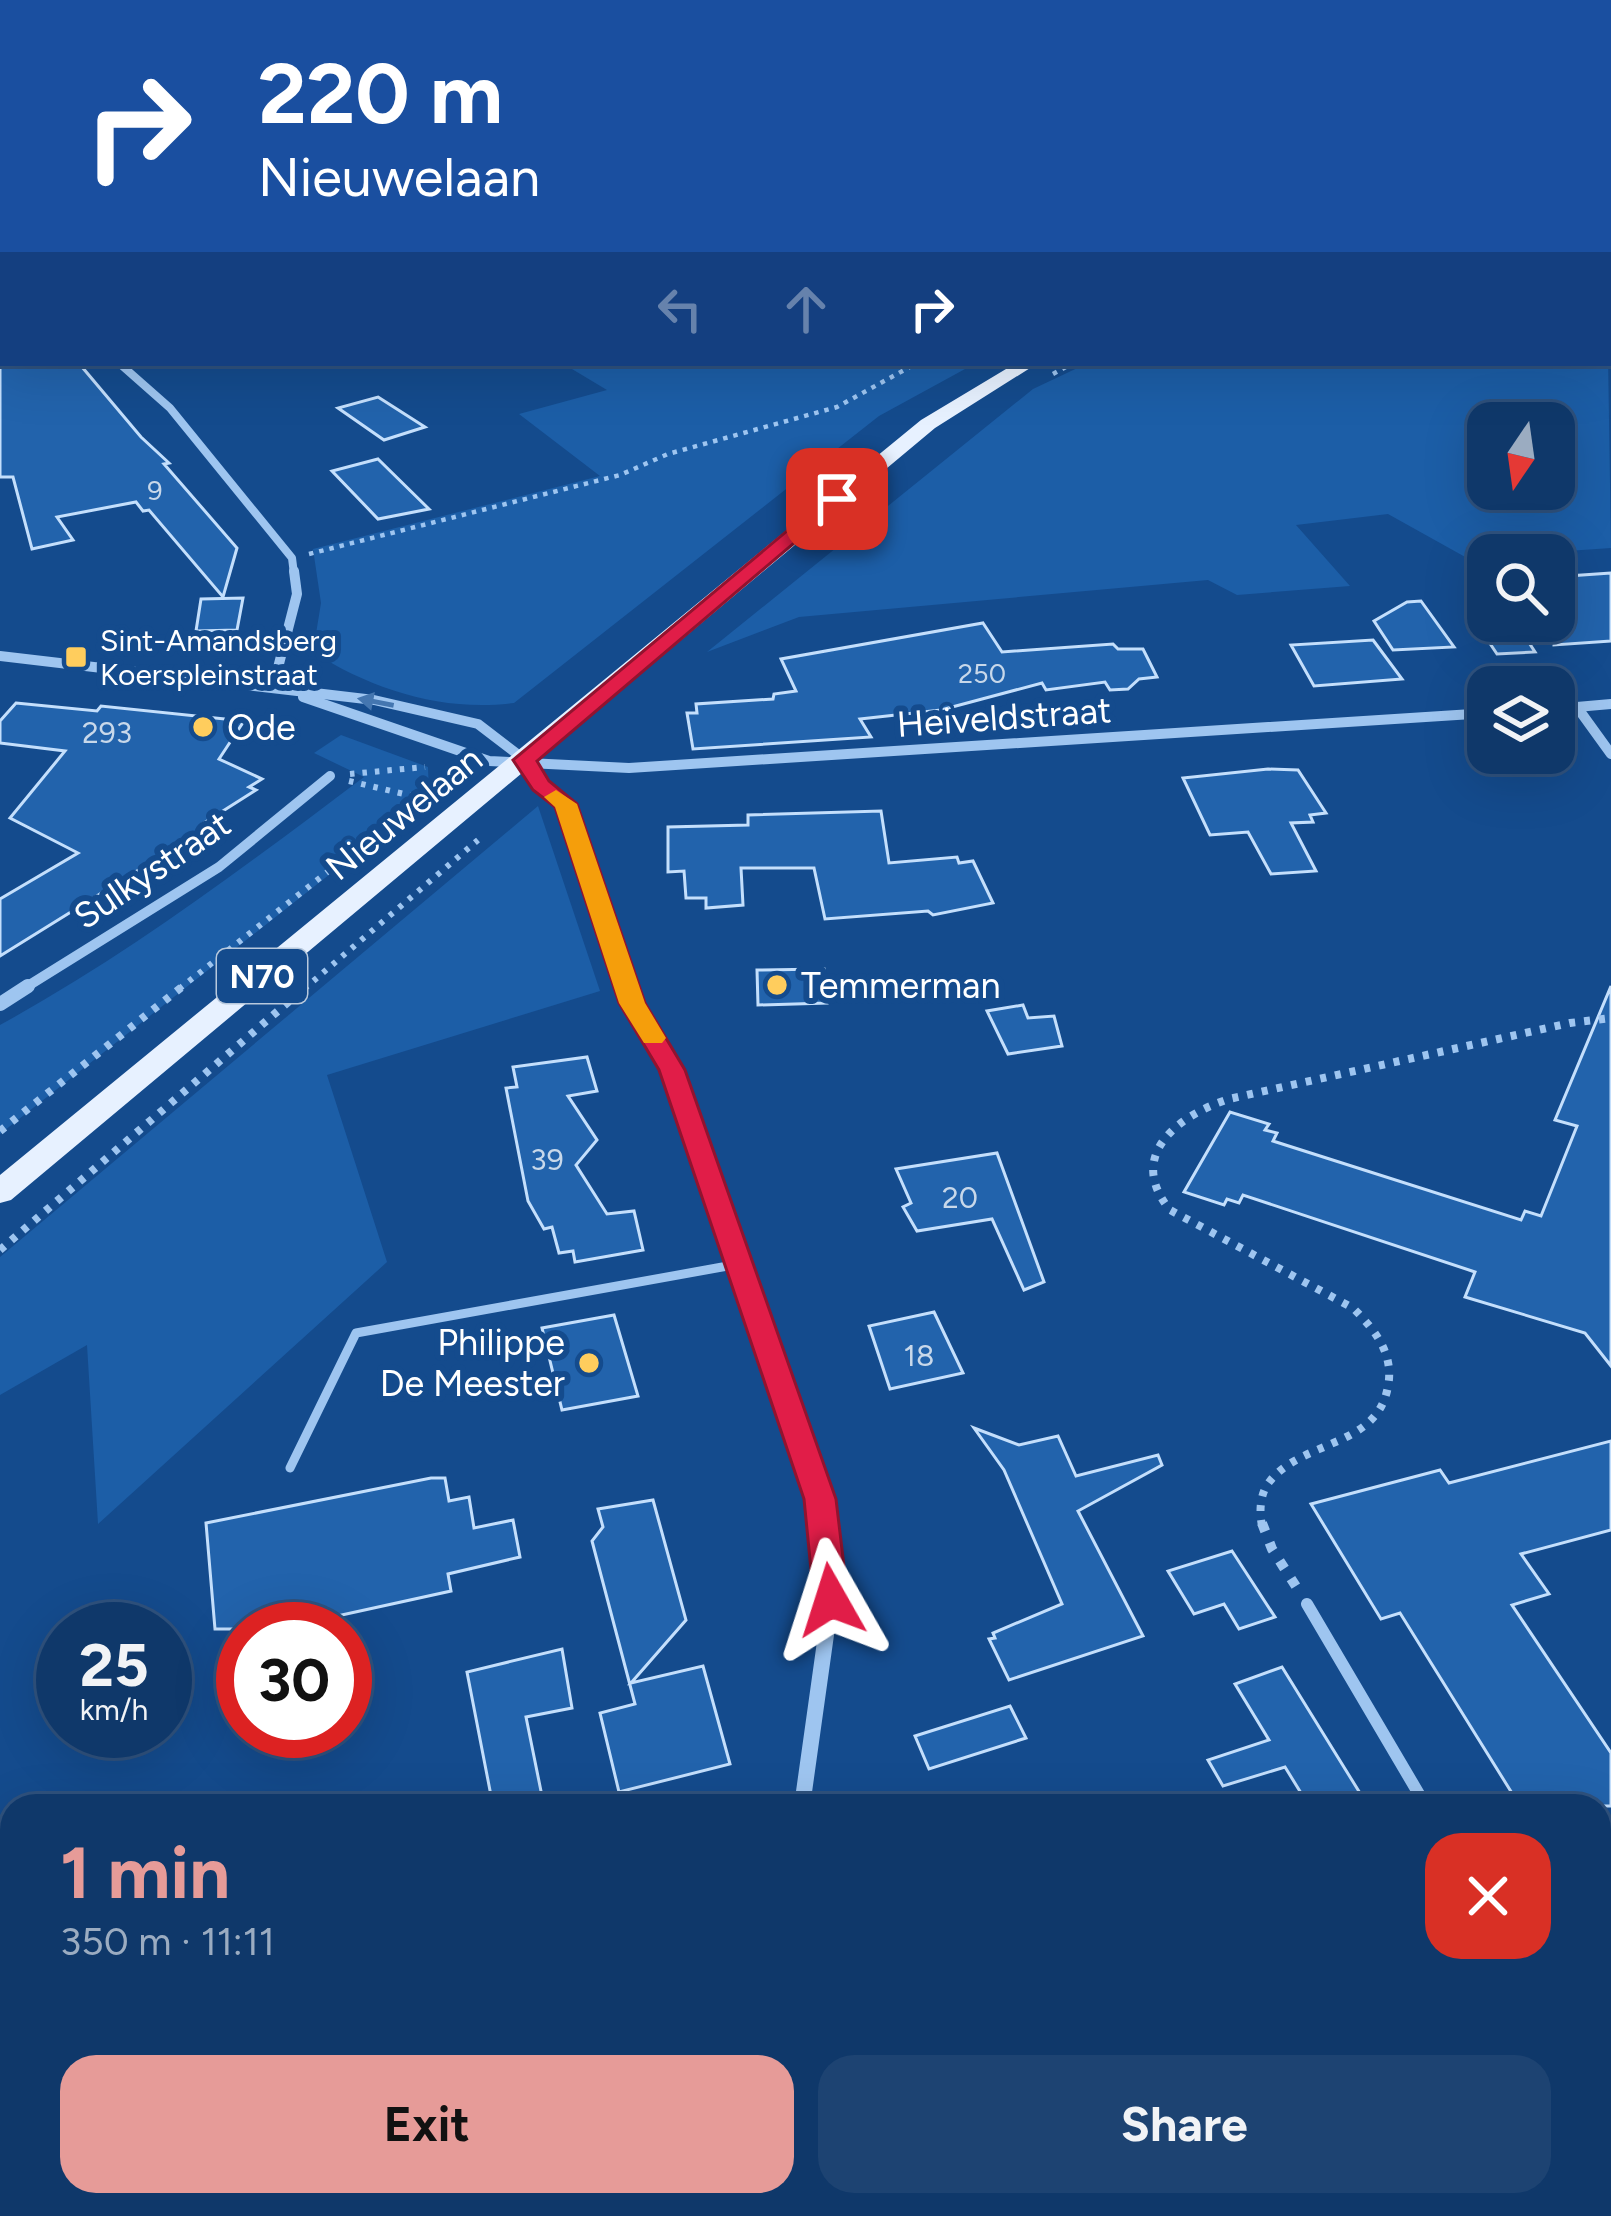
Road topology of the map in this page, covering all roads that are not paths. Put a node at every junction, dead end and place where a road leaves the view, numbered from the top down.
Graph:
1 (122, 366) edge
2 (1024, 366) edge
3 (0, 656) edge
4 (273, 687) junction
5 (1611, 704) edge
6 (1577, 707) joint
7 (1467, 713) edge
8 (1611, 754) edge
9 (525, 760) junction
10 (330, 776) road end
11 (0, 1004) edge
12 (0, 1192) edge
13 (739, 1264) junction
14 (290, 1468) dead end
15 (1307, 1604) road end
16 (804, 1794) edge
17 (1419, 1794) edge

1 - 4 street
2 - 9 main road, Nieuwelaan / N70
3 - 4 street, Heiveldstraat
4 - 9 street, Heiveldstraat
9 -> 4 street, Heiveldstraat
5 - 6 street
6 - 8 street
7 - 9 street, Heiveldstraat
9 - 12 main road, Nieuwelaan / N70
9 - 13 street
10 - 11 street, Sulkystraat
13 - 14 lane
13 - 16 street
15 - 17 lane

